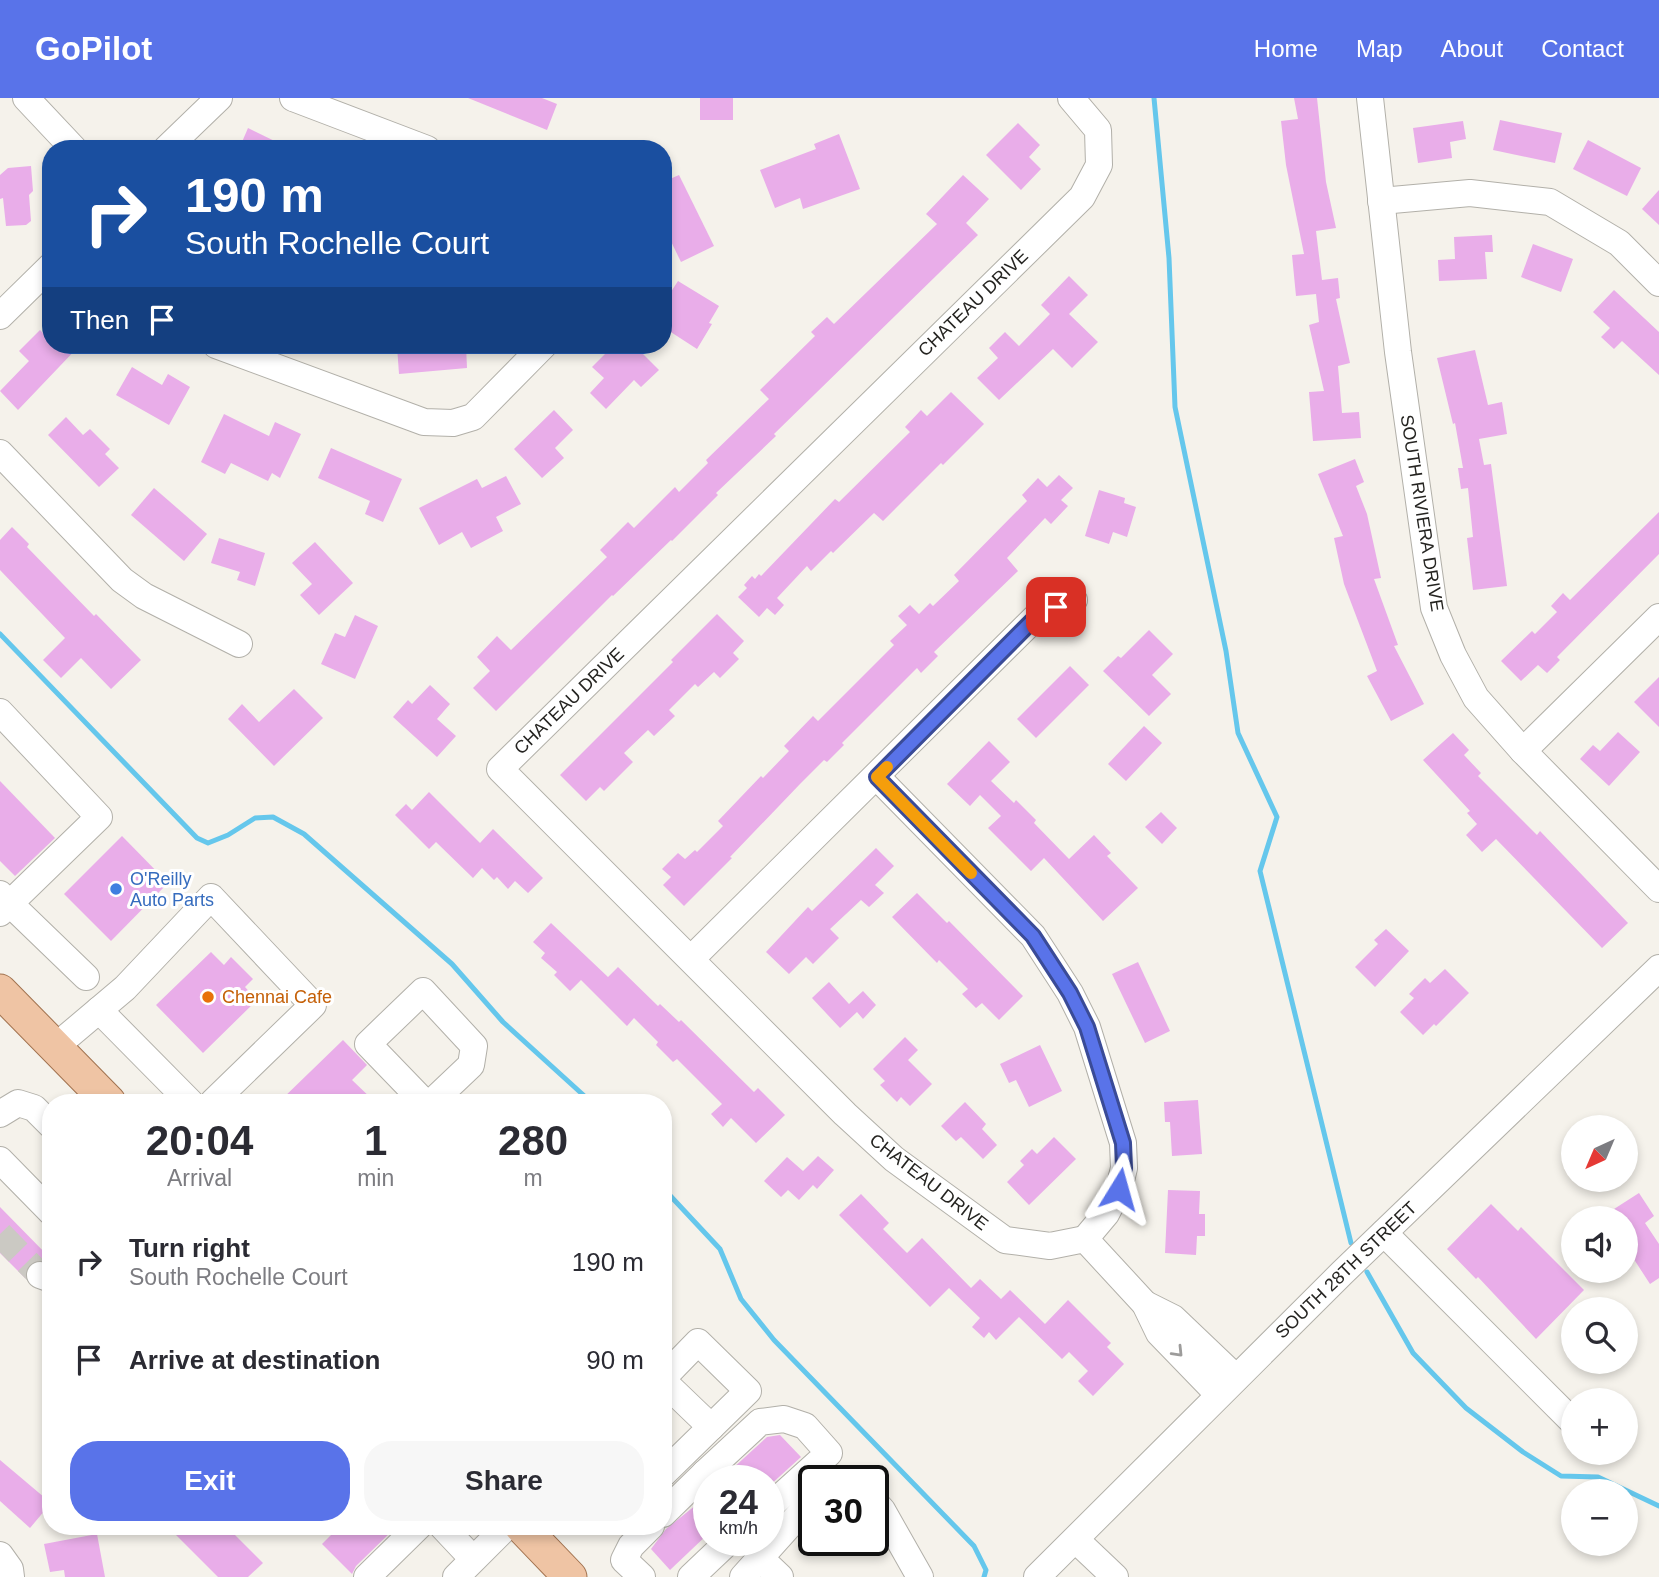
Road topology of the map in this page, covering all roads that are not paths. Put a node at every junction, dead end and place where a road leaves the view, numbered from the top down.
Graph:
1 (26, 98) edge
2 (219, 98) edge
3 (293, 98) edge
4 (1071, 98) edge
5 (1370, 98) edge
6 (66, 140) edge
7 (175, 140) edge
8 (403, 140) edge
9 (1381, 201) junction
10 (42, 278) edge
11 (1659, 283) edge
12 (0, 316) edge
13 (240, 354) edge
14 (535, 354) edge
15 (0, 453) edge
16 (1074, 600) dead end
17 (1659, 617) edge
18 (239, 644) dead end
19 (0, 712) edge
20 (1523, 751) junction
21 (877, 777) junction
22 (1659, 889) edge
23 (3, 903) edge
24 (692, 958) junction
25 (1659, 968) edge
26 (86, 978) dead end
27 (0, 991) edge
28 (99, 1010) junction
29 (55, 1047) junction
30 (101, 1094) edge
31 (182, 1094) edge
32 (221, 1094) edge
33 (416, 1094) edge
34 (440, 1094) edge
35 (0, 1114) edge
36 (42, 1116) edge
37 (0, 1160) edge
38 (42, 1203) edge
39 (1384, 1233) junction
40 (1085, 1239) junction
41 (672, 1369) edge
42 (1227, 1387) junction
43 (672, 1388) edge
44 (1561, 1410) edge
45 (711, 1427) junction
46 (672, 1465) edge
47 (720, 1465) edge
48 (693, 1490) edge
49 (784, 1493) edge
50 (672, 1507) edge
51 (798, 1516) edge
52 (889, 1522) edge
53 (410, 1535) edge
54 (448, 1535) edge
55 (515, 1535) edge
56 (531, 1535) edge
57 (642, 1535) edge
58 (1076, 1540) junction
59 (0, 1555) edge
60 (713, 1556) edge
61 (751, 1567) edge
62 (470, 1569) edge
63 (625, 1571) edge
64 (11, 1577) edge
65 (367, 1577) edge
66 (570, 1577) edge
67 (691, 1577) edge
68 (780, 1577) edge
69 (920, 1577) edge
70 (1037, 1577) edge
71 (1115, 1577) edge

1 - 6 street
2 - 7 street
3 - 8 street
4 - 24 street, CHATEAU DRIVE
5 - 9 street, SOUTH RIVIERA DRIVE
9 - 11 street
9 - 20 street, SOUTH RIVIERA DRIVE
10 - 12 street
13 - 14 street
15 - 18 street
16 - 21 street
17 - 20 street
19 - 23 street
20 - 22 street, SOUTH RIVIERA DRIVE
21 - 24 street
21 - 40 street
23 - 26 street
24 - 40 street, CHATEAU DRIVE
25 - 39 street, SOUTH 28TH STREET
27 - 29 main road
28 - 29 street
28 - 31 street
28 - 32 street
29 - 30 main road
33 - 34 street
35 - 36 street
37 - 38 street
39 - 42 street, SOUTH 28TH STREET
39 - 44 street
40 - 42 street
41 - 45 street
42 - 58 street, SOUTH 28TH STREET
43 - 45 street
45 - 46 street
47 - 49 street
48 - 50 street
51 - 61 street
52 - 69 street
53 - 65 street
54 - 62 street
55 - 62 street
56 - 66 main road
57 - 63 street
58 - 70 street, SOUTH 28TH STREET
58 - 71 street
59 - 64 street
60 - 67 street
61 - 68 street

